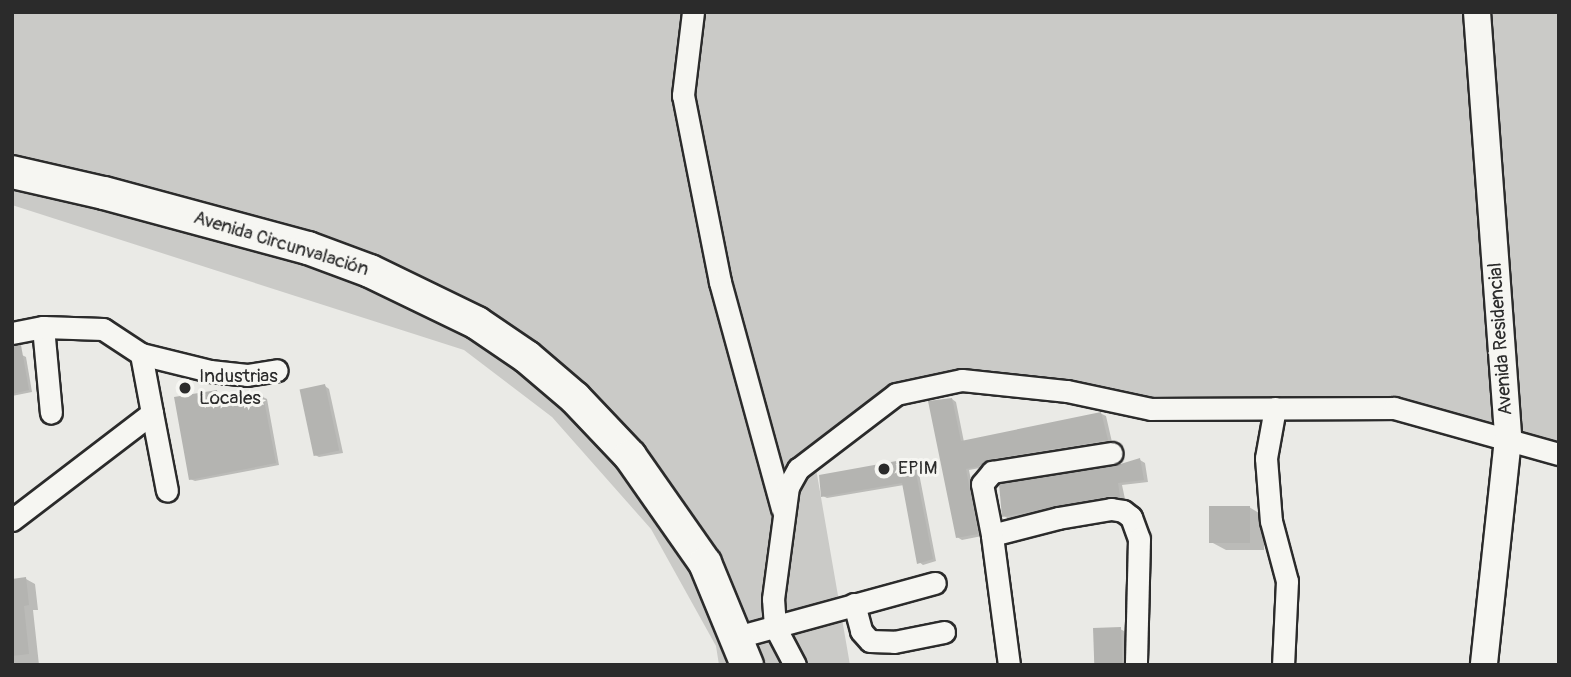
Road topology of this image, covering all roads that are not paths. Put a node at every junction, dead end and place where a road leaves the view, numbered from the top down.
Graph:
1 (693, 12) edge
2 (1477, 12) edge
3 (12, 172) edge
4 (43, 327) junction
5 (12, 333) edge
6 (141, 354) junction
7 (278, 370) dead end
8 (1275, 408) junction
9 (51, 413) dead end
10 (152, 413) junction
11 (1508, 439) junction
12 (764, 443) junction
13 (1112, 453) dead end
14 (1559, 454) edge
15 (798, 469) junction
16 (167, 491) dead end
17 (782, 511) junction
18 (12, 520) edge
19 (992, 535) junction
20 (935, 583) dead end
21 (854, 604) junction
22 (775, 626) junction
23 (944, 632) dead end
24 (742, 651) edge
25 (795, 665) edge
26 (1009, 665) edge
27 (1136, 665) edge
28 (1283, 665) edge
29 (1484, 665) edge

1 - 12 street
2 - 11 main road, Avenida Residencial
3 - 24 highway, Avenida Circunvalación
4 - 5 street
4 - 6 street
4 - 9 street
6 - 7 street
6 - 10 street
8 - 11 street
8 - 15 street
8 - 28 street
10 - 16 street
10 - 18 street
11 - 14 street
11 - 29 main road, Avenida Residencial
12 - 15 street
12 - 17 street
13 - 19 street
15 - 17 street
17 - 22 street
19 - 26 street
19 - 27 street
20 - 21 street
21 - 22 street
21 - 23 street
22 - 24 street
22 - 25 street

